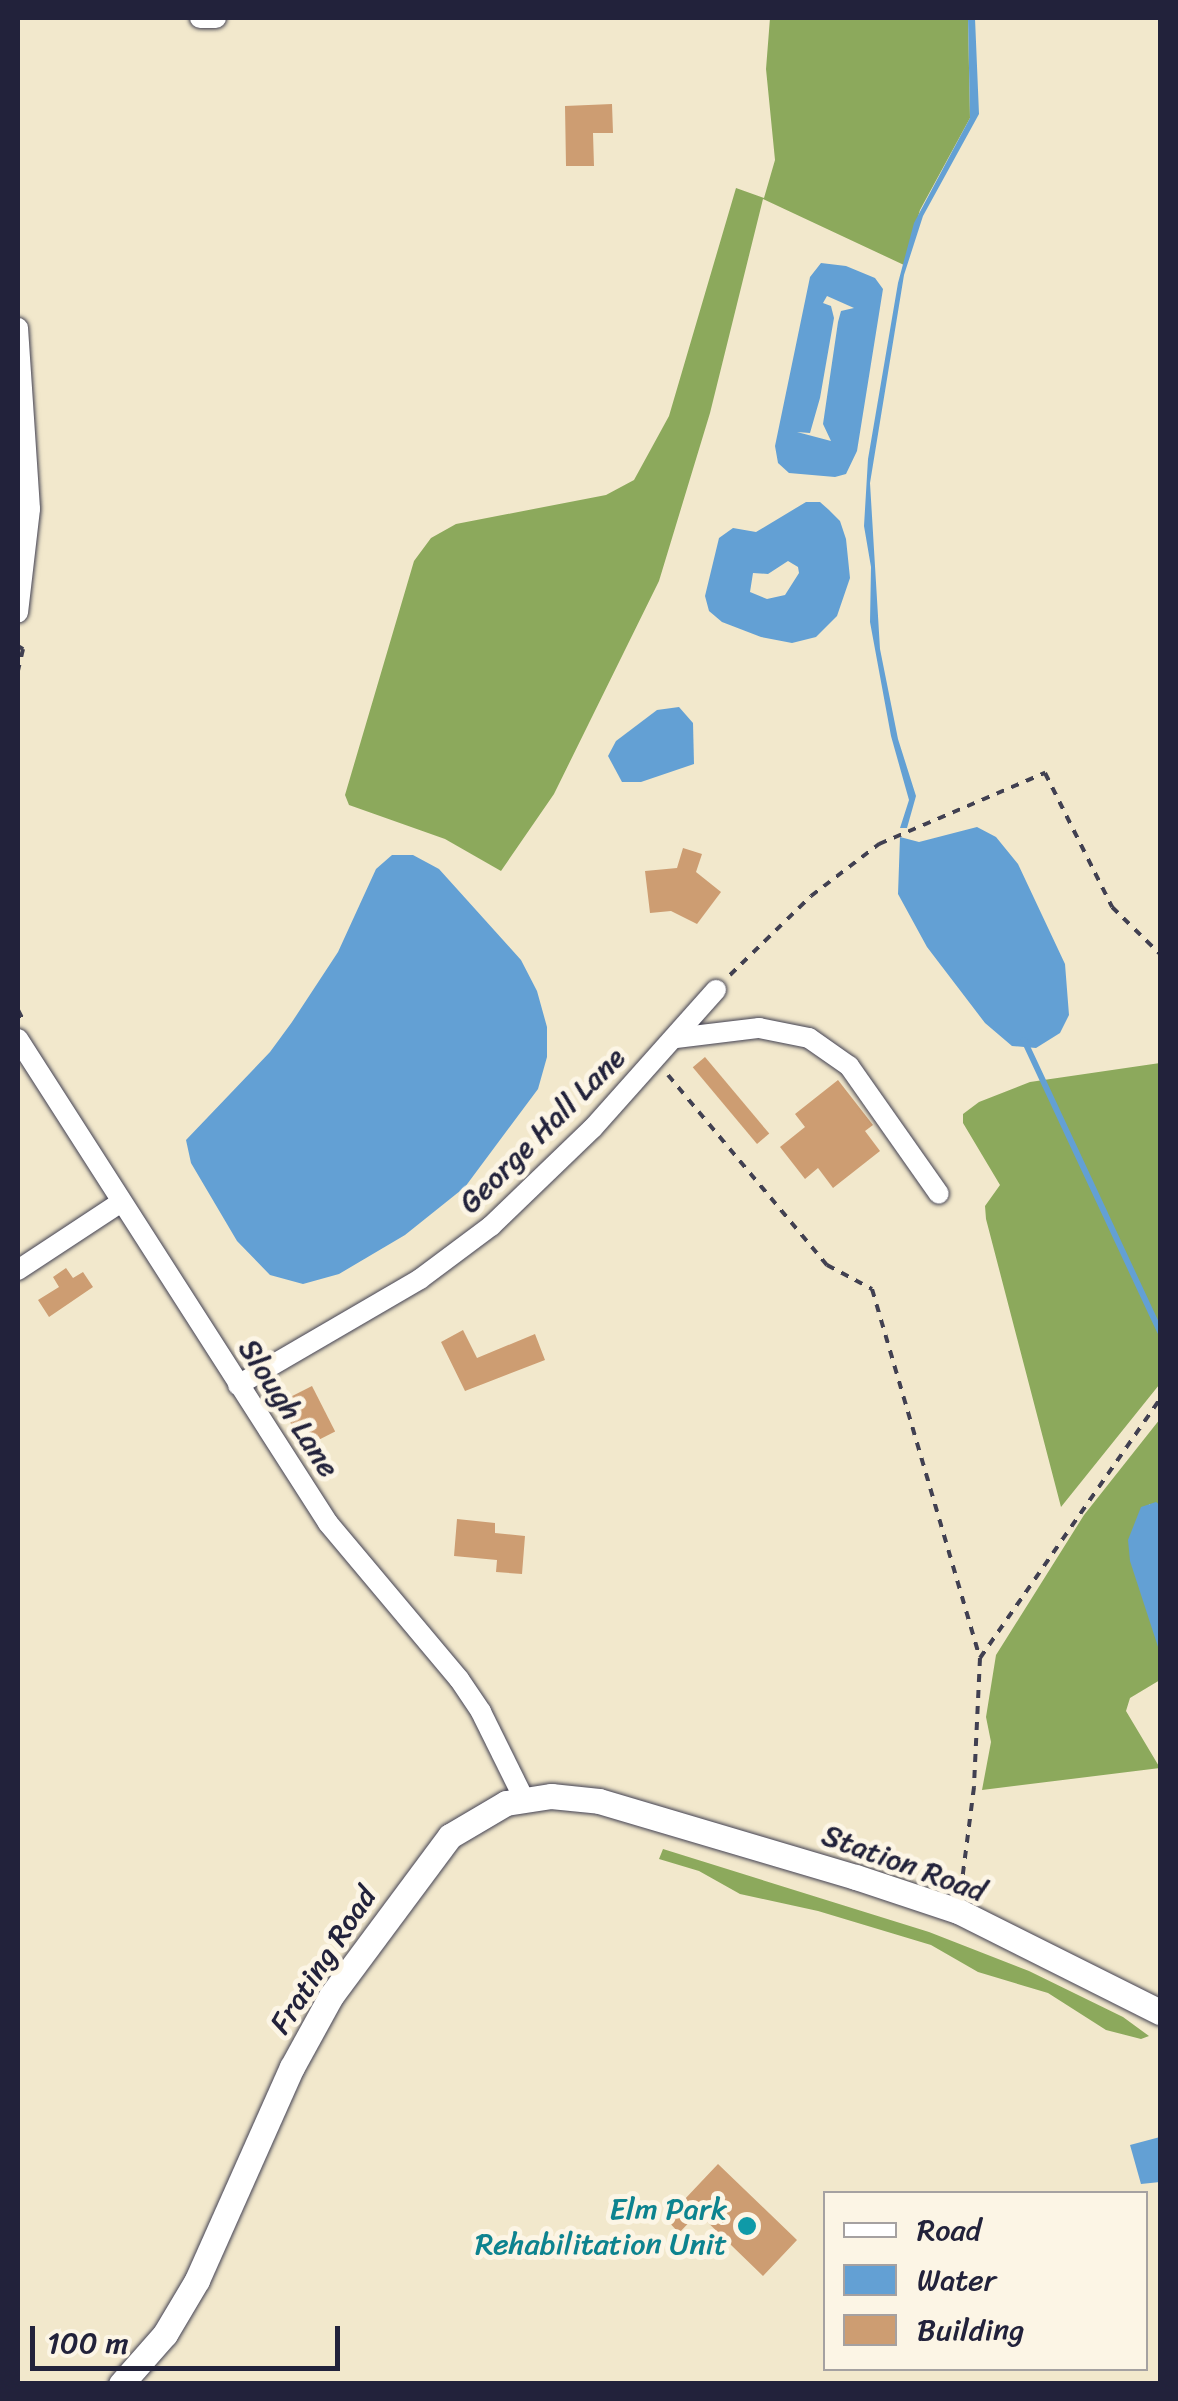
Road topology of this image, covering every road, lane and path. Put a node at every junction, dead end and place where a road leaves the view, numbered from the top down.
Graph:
1 (200, 18) edge
2 (216, 18) edge
3 (18, 328) edge
4 (18, 612) edge
5 (18, 646) edge
6 (18, 671) edge
7 (1160, 954) edge
8 (716, 990) joint
9 (676, 1038) junction
10 (18, 1039) edge
11 (656, 1060) junction
12 (939, 1194) dead end
13 (121, 1202) junction
14 (18, 1270) edge
15 (238, 1386) junction
16 (1160, 1399) edge
17 (980, 1658) junction
18 (524, 1798) junction
19 (673, 1820) joint
20 (958, 1911) junction
21 (1160, 2012) edge
22 (121, 2384) edge

1 - 2 street
3 - 4 street
5 - 6 path
7 - 8 path
8 - 9 street, George Hall Lane
9 - 11 street, George Hall Lane
9 - 12 street
10 - 13 street, Slough Lane
11 - 15 street, George Hall Lane
11 - 17 path
13 - 14 street
13 - 15 street, Slough Lane
15 - 18 street, Slough Lane
16 - 17 path
17 - 20 path
18 - 19 main road, Frating Road
18 - 22 main road, Frating Road
19 - 20 main road, Station Road
20 - 21 main road, Station Road

